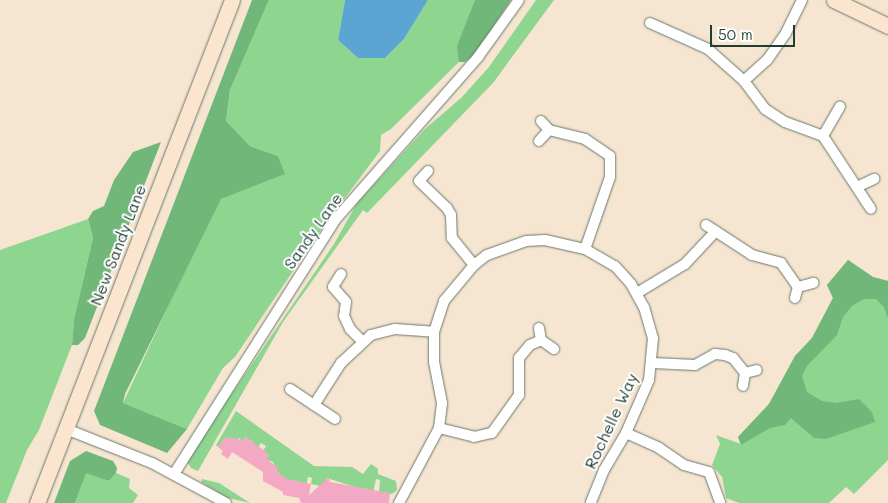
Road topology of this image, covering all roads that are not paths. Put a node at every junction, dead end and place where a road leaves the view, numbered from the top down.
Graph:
1 (232, 0) edge
2 (519, 0) edge
3 (802, 0) edge
4 (834, 0) edge
5 (650, 23) dead end
6 (888, 26) edge
7 (744, 82) junction
8 (840, 107) dead end
9 (541, 121) dead end
10 (549, 130) junction
11 (823, 136) junction
12 (540, 141) dead end
13 (428, 172) dead end
14 (874, 179) dead end
15 (859, 186) junction
16 (872, 208) dead end
17 (706, 225) dead end
18 (716, 231) junction
19 (585, 249) junction
20 (474, 264) junction
21 (341, 274) dead end
22 (813, 283) dead end
23 (798, 287) junction
24 (637, 293) junction
25 (795, 298) dead end
26 (539, 328) dead end
27 (434, 332) junction
28 (540, 340) junction
29 (362, 341) junction
30 (554, 350) dead end
31 (652, 363) junction
32 (757, 370) dead end
33 (745, 373) junction
34 (743, 386) dead end
35 (290, 389) dead end
36 (314, 405) junction
37 (335, 419) dead end
38 (439, 428) junction
39 (66, 429) junction
40 (626, 433) junction
41 (174, 474) junction
42 (38, 503) edge
43 (226, 503) edge
44 (399, 503) edge
45 (592, 503) edge
46 (720, 503) edge

1 - 39 street, New Sandy Lane
2 - 41 street, Sandy Lane
3 - 7 street
4 - 6 street
5 - 7 street
7 - 11 street
8 - 11 street
9 - 10 street
10 - 12 street
10 - 19 street
11 - 15 street
13 - 20 street
14 - 15 street
15 - 16 street
17 - 18 street
18 - 23 street
18 - 24 street
19 - 20 street, Rochelle Way
19 - 24 street, Rochelle Way
20 - 27 street, Rochelle Way
21 - 29 street
22 - 23 street
23 - 25 street
24 - 31 street, Rochelle Way
26 - 28 street
27 - 29 street
27 - 38 street, Rochelle Way
28 - 30 street
28 - 38 street
29 - 36 street
31 - 33 street
31 - 40 street, Rochelle Way
32 - 33 street
33 - 34 street
35 - 36 street
36 - 37 street
38 - 44 street, Rochelle Way
39 - 41 street
39 - 42 street, New Sandy Lane
40 - 45 street, Rochelle Way
40 - 46 street
41 - 43 street

